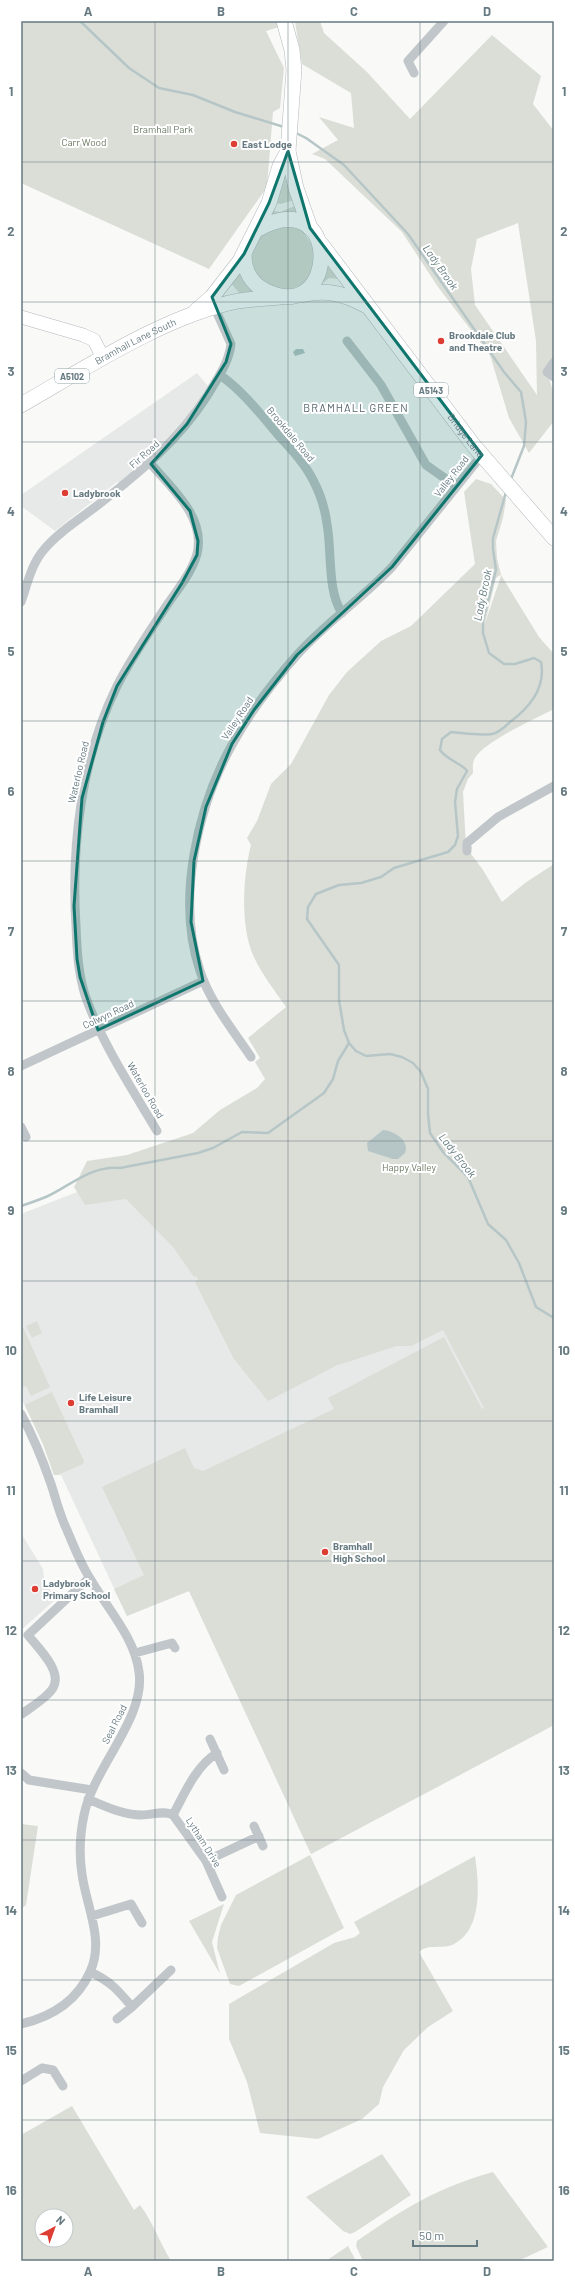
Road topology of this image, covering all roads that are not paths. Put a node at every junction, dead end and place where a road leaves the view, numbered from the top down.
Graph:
1 (284, 21) edge
2 (444, 21) edge
3 (414, 73) dead end
4 (288, 147) junction
5 (310, 228) junction
6 (256, 230) junction
7 (321, 244) junction
8 (244, 254) junction
9 (280, 296) junction
10 (296, 296) junction
11 (213, 302) junction
12 (369, 308) junction
13 (21, 316) edge
14 (347, 341) dead end
15 (103, 358) junction
16 (554, 362) edge
17 (220, 375) junction
18 (554, 377) edge
19 (21, 405) edge
20 (482, 455) junction
21 (150, 464) junction
22 (456, 486) junction
23 (554, 538) edge
24 (21, 602) edge
25 (342, 613) junction
26 (554, 786) edge
27 (467, 851) dead end
28 (204, 980) junction
29 (98, 1030) junction
30 (251, 1057) dead end
31 (21, 1066) edge
32 (21, 1127) edge
33 (157, 1131) dead end
34 (26, 1137) dead end
35 (21, 1414) edge
36 (89, 1578) junction
37 (24, 1638) edge
38 (174, 1648) dead end
39 (135, 1653) junction
40 (22, 1714) dead end
41 (210, 1739) dead end
42 (217, 1753) junction
43 (224, 1770) dead end
44 (21, 1773) edge
45 (92, 1790) junction
46 (88, 1799) junction
47 (173, 1814) junction
48 (254, 1826) dead end
49 (259, 1836) junction
50 (264, 1846) dead end
51 (206, 1861) junction
52 (222, 1897) dead end
53 (92, 1916) junction
54 (142, 1923) dead end
55 (171, 1970) dead end
56 (90, 1972) junction
57 (132, 2007) junction
58 (117, 2019) dead end
59 (21, 2024) edge
60 (21, 2080) edge
61 (63, 2086) dead end

1 - 4 main road
2 - 3 street
4 - 5 main road
4 - 6 main road
5 - 6 main road
5 - 7 main road, A5143
6 - 8 main road
7 - 10 main road
7 - 12 main road, Bridge Lane / A5143
8 - 9 main road, A5143
8 - 11 main road
9 - 10 main road, A5143
9 - 11 main road, Bramhall Lane South / A5102
10 - 12 main road, Bridge Lane / A5143
11 - 15 main road, Bramhall Lane South / A5102
11 - 17 street, Fir Road
12 - 20 main road, Bridge Lane / A5143
13 - 15 street
14 - 22 street
15 - 19 main road, Bramhall Lane South / A5102
16 - 18 street
17 - 21 street, Fir Road
17 - 25 street, Brookdale Road
20 - 22 street, Valley Road
20 - 23 main road, Bridge Lane / A5143
21 - 24 street, Fir Road
21 - 29 street, Waterloo Road
22 - 25 street, Valley Road
25 - 28 street, Valley Road
26 - 27 street
28 - 29 street, Colwyn Road
28 - 30 street, Valley Road
29 - 31 street, Colwyn Road
29 - 33 street, Waterloo Road
32 - 34 street
35 - 36 street, Seal Road
36 - 37 street
36 - 39 street, Seal Road
37 - 40 street
38 - 39 street
39 - 45 street, Seal Road
41 - 42 street
42 - 43 street
42 - 47 street
44 - 45 street
45 - 46 street, Seal Road
46 - 47 street, Lytham Drive
46 - 53 street, Seal Road
47 - 51 street, Lytham Drive
48 - 49 street
49 - 50 street
49 - 51 street
51 - 52 street, Lytham Drive
53 - 54 street
53 - 56 street, Seal Road
55 - 57 street
56 - 57 street
56 - 59 street, Seal Road
57 - 58 street
60 - 61 street

